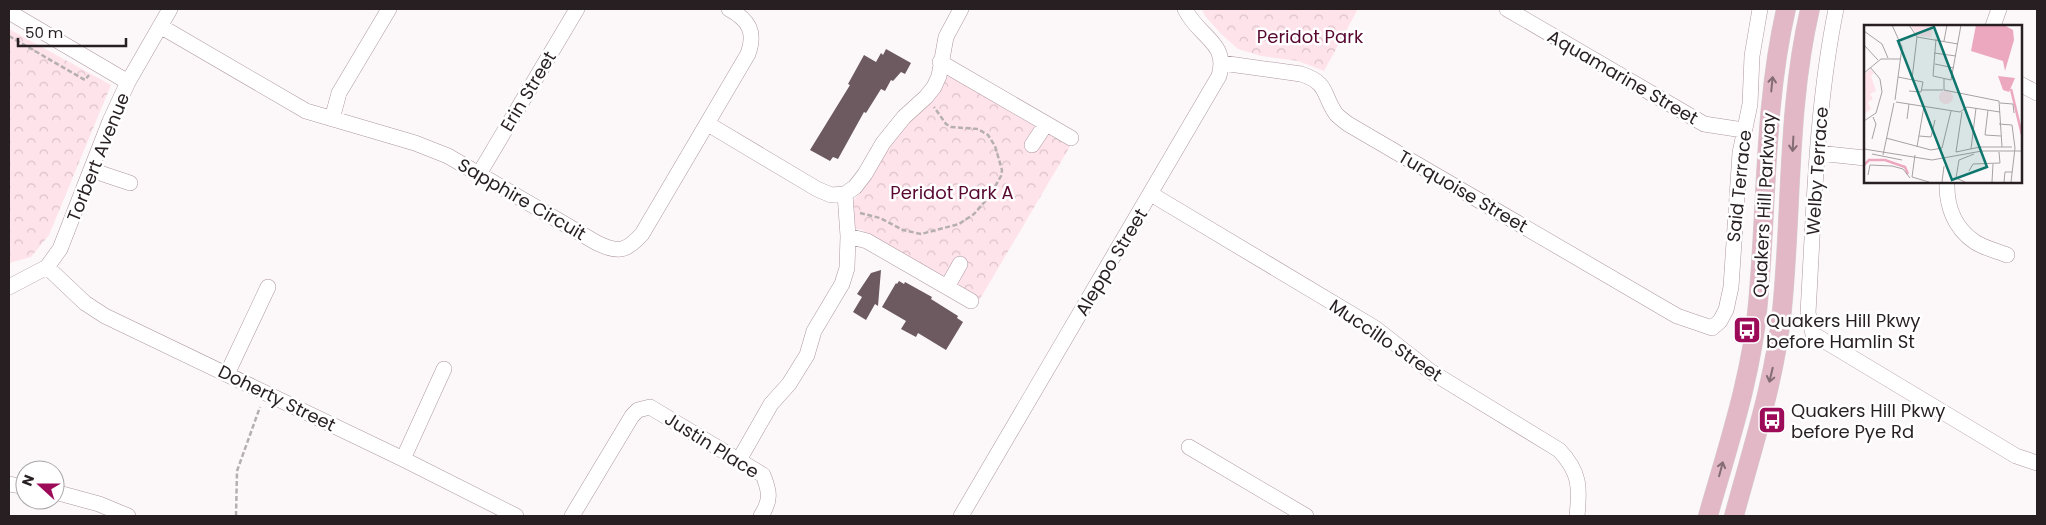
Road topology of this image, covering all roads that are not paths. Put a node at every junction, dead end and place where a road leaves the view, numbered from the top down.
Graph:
1 (170, 9) edge
2 (389, 9) edge
3 (577, 9) edge
4 (729, 9) edge
5 (962, 9) edge
6 (1185, 9) edge
7 (1507, 9) edge
8 (1760, 9) edge
9 (1786, 9) edge
10 (1810, 9) edge
11 (1836, 9) edge
12 (1999, 9) edge
13 (9, 12) edge
14 (1993, 25) edge
15 (160, 26) junction
16 (940, 62) junction
17 (1222, 63) junction
18 (128, 82) junction
19 (2021, 85) edge
20 (2037, 93) edge
21 (332, 119) junction
22 (708, 124) junction
23 (1046, 124) junction
24 (1744, 130) junction
25 (1071, 138) dead end
26 (1032, 145) dead end
27 (1818, 153) junction
28 (1864, 158) edge
29 (91, 170) junction
30 (479, 174) junction
31 (1947, 182) edge
32 (130, 183) dead end
33 (845, 194) junction
34 (1151, 194) junction
35 (848, 236) junction
36 (2008, 255) dead end
37 (960, 264) dead end
38 (47, 267) junction
39 (268, 286) dead end
40 (947, 287) junction
41 (9, 288) edge
42 (971, 301) dead end
43 (1712, 328) joint
44 (444, 370) dead end
45 (227, 374) junction
46 (1189, 447) dead end
47 (404, 459) junction
48 (738, 460) junction
49 (2037, 463) edge
50 (65, 495) edge
51 (128, 516) edge
52 (516, 516) edge
53 (572, 516) edge
54 (761, 516) edge
55 (961, 516) edge
56 (1306, 516) edge
57 (1577, 516) edge
58 (1708, 516) edge
59 (1734, 516) edge

1 - 15 street, Torbert Avenue
2 - 21 street
3 - 30 street, Erin Street
4 - 22 street, Sapphire Circuit
5 - 16 street
6 - 17 street
7 - 24 street, Aquamarine Street
8 - 24 street, Said Terrace
58 -> 9 main road, Quakers Hill Parkway
10 -> 59 main road, Quakers Hill Parkway
11 - 27 street, Welby Terrace
12 - 14 street
13 - 18 street
15 - 18 street, Torbert Avenue
15 - 21 street, Sapphire Circuit
16 - 23 street
16 - 33 street
17 - 34 street, Aleppo Street
17 - 43 street, Turquoise Street
18 - 29 street, Torbert Avenue
19 - 20 street
21 - 30 street, Sapphire Circuit
22 - 30 street, Sapphire Circuit
22 - 33 street
23 - 25 street
23 - 26 street
24 - 43 street, Said Terrace
27 - 28 street
27 - 49 street, Welby Terrace
29 - 32 street
29 - 38 street, Torbert Avenue
31 - 36 street
33 - 35 street
34 - 55 street, Aleppo Street
34 - 57 street, Muccillo Street
35 - 40 street
35 - 48 street
37 - 40 street
38 - 41 street, Torbert Avenue
38 - 45 street, Doherty Street
39 - 45 street
40 - 42 street
44 - 47 street
45 - 47 street, Doherty Street
46 - 56 street
47 - 52 street, Doherty Street
48 - 53 street, Justin Place
48 - 54 street, Justin Place
50 - 51 street

